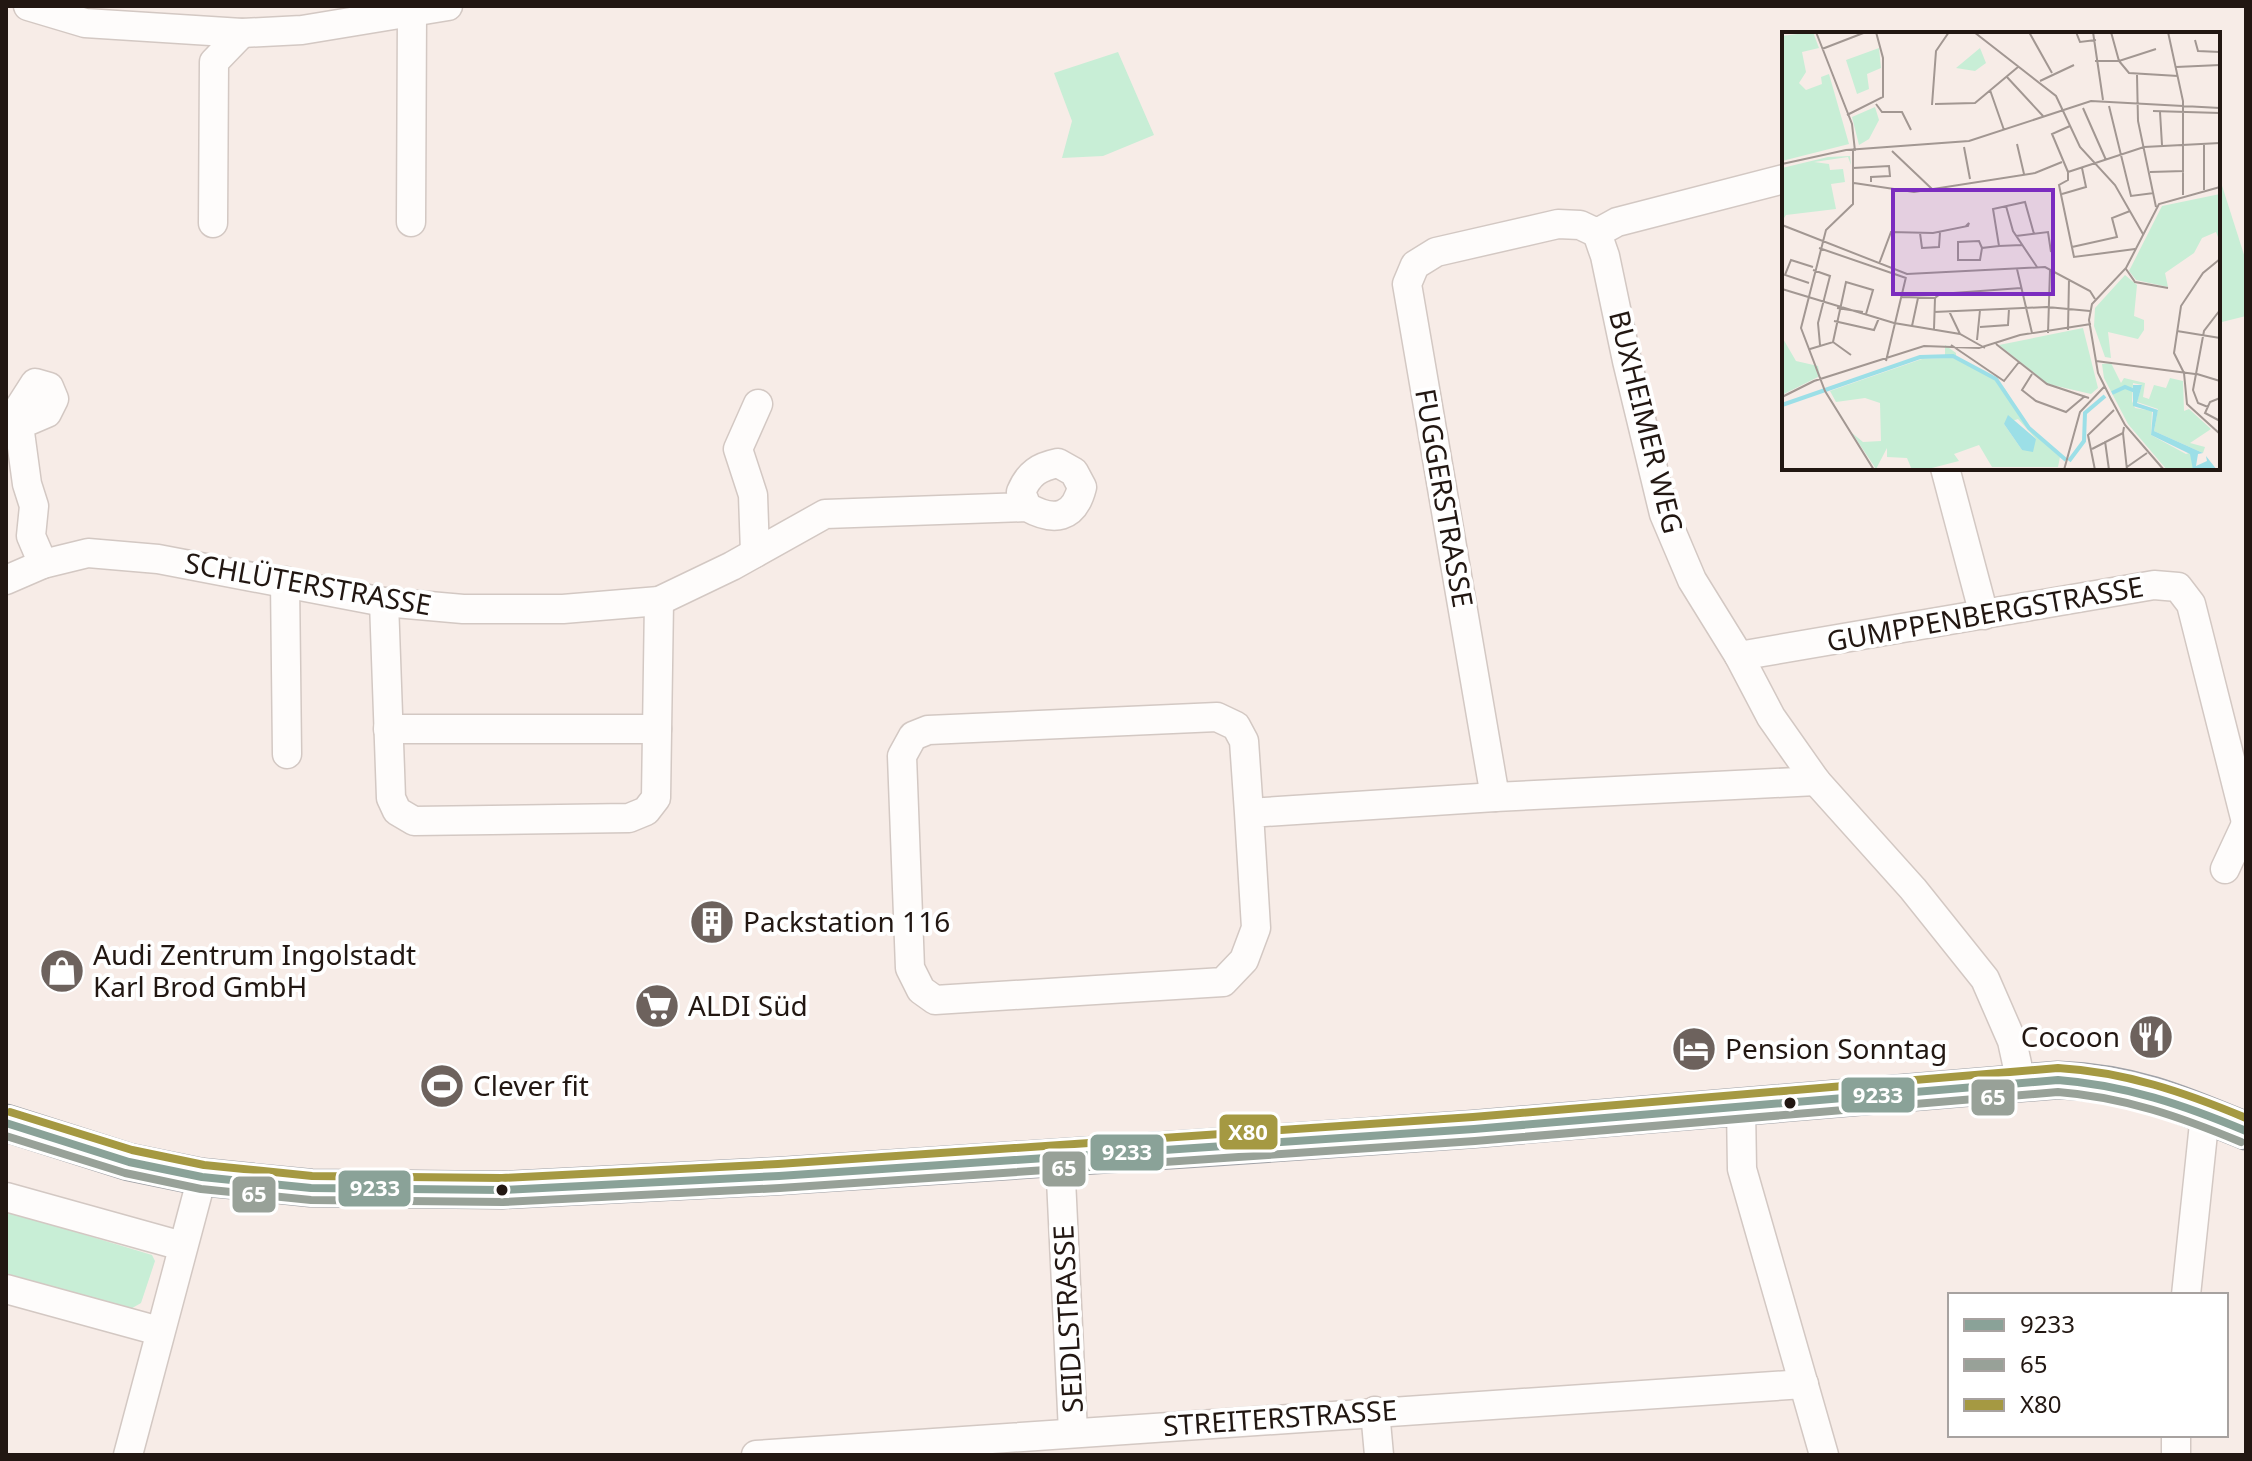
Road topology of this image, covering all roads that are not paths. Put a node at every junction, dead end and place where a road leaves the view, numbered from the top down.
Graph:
1 (28, 6) edge
2 (448, 6) edge
3 (412, 12) junction
4 (242, 33) junction
5 (1782, 180) edge
6 (411, 222) dead end
7 (213, 223) dead end
8 (1597, 233) junction
9 (758, 404) dead end
10 (19, 425) dead end
11 (1946, 470) edge
12 (1027, 507) dead end
13 (755, 553) junction
14 (43, 564) junction
15 (6, 580) edge
16 (285, 581) junction
17 (659, 601) junction
18 (384, 602) junction
19 (1984, 615) junction
20 (1739, 656) junction
21 (388, 729) junction
22 (657, 729) junction
23 (287, 754) dead end
24 (1816, 781) junction
25 (1495, 797) junction
26 (1249, 813) junction
27 (2246, 823) edge
28 (2225, 869) dead end
29 (2021, 1082) junction
30 (1741, 1107) junction
31 (2205, 1114) junction
32 (6, 1123) edge
33 (2246, 1131) edge
34 (1060, 1158) junction
35 (202, 1177) junction
36 (6, 1197) edge
37 (182, 1246) junction
38 (6, 1289) edge
39 (2186, 1293) edge
40 (159, 1331) junction
41 (1804, 1384) junction
42 (1375, 1411) junction
43 (1073, 1432) junction
44 (128, 1455) edge
45 (756, 1455) edge
46 (1379, 1455) edge
47 (1824, 1455) edge

1 - 4 street
2 - 3 street
3 - 4 street
3 - 6 street
4 - 7 street
5 - 8 street
8 - 20 street, BUXHEIMER WEG
8 - 25 street, FUGGERSTRASSE
9 - 13 street
10 - 14 street
11 - 19 street
12 - 13 street, SCHLÜTERSTRASSE
13 - 17 street, SCHLÜTERSTRASSE
14 - 15 street, SCHLÜTERSTRASSE
14 - 16 street, SCHLÜTERSTRASSE
16 - 18 street, SCHLÜTERSTRASSE
16 - 23 street
17 - 18 street, SCHLÜTERSTRASSE
17 - 22 street
18 - 21 street
19 - 20 street, GUMPPENBERGSTRASSE
19 - 27 street, GUMPPENBERGSTRASSE
20 - 24 street, BUXHEIMER WEG
21 - 22 street
21 - 22 street
24 - 25 street
24 - 29 street, BUXHEIMER WEG
25 - 26 street
26 - 26 street
27 - 28 street, GUMPPENBERGSTRASSE
29 - 30 main road
29 - 31 main road
30 - 34 main road
30 - 41 street
31 - 33 main road
31 - 39 street
32 - 35 main road
34 - 35 main road
34 - 43 street, SEIDLSTRASSE
35 - 37 street
36 - 37 street
37 - 40 street
38 - 40 street
40 - 44 street
41 - 42 street, STREITERSTRASSE
41 - 47 street
42 - 43 street, STREITERSTRASSE
42 - 46 street
43 - 45 street, STREITERSTRASSE

